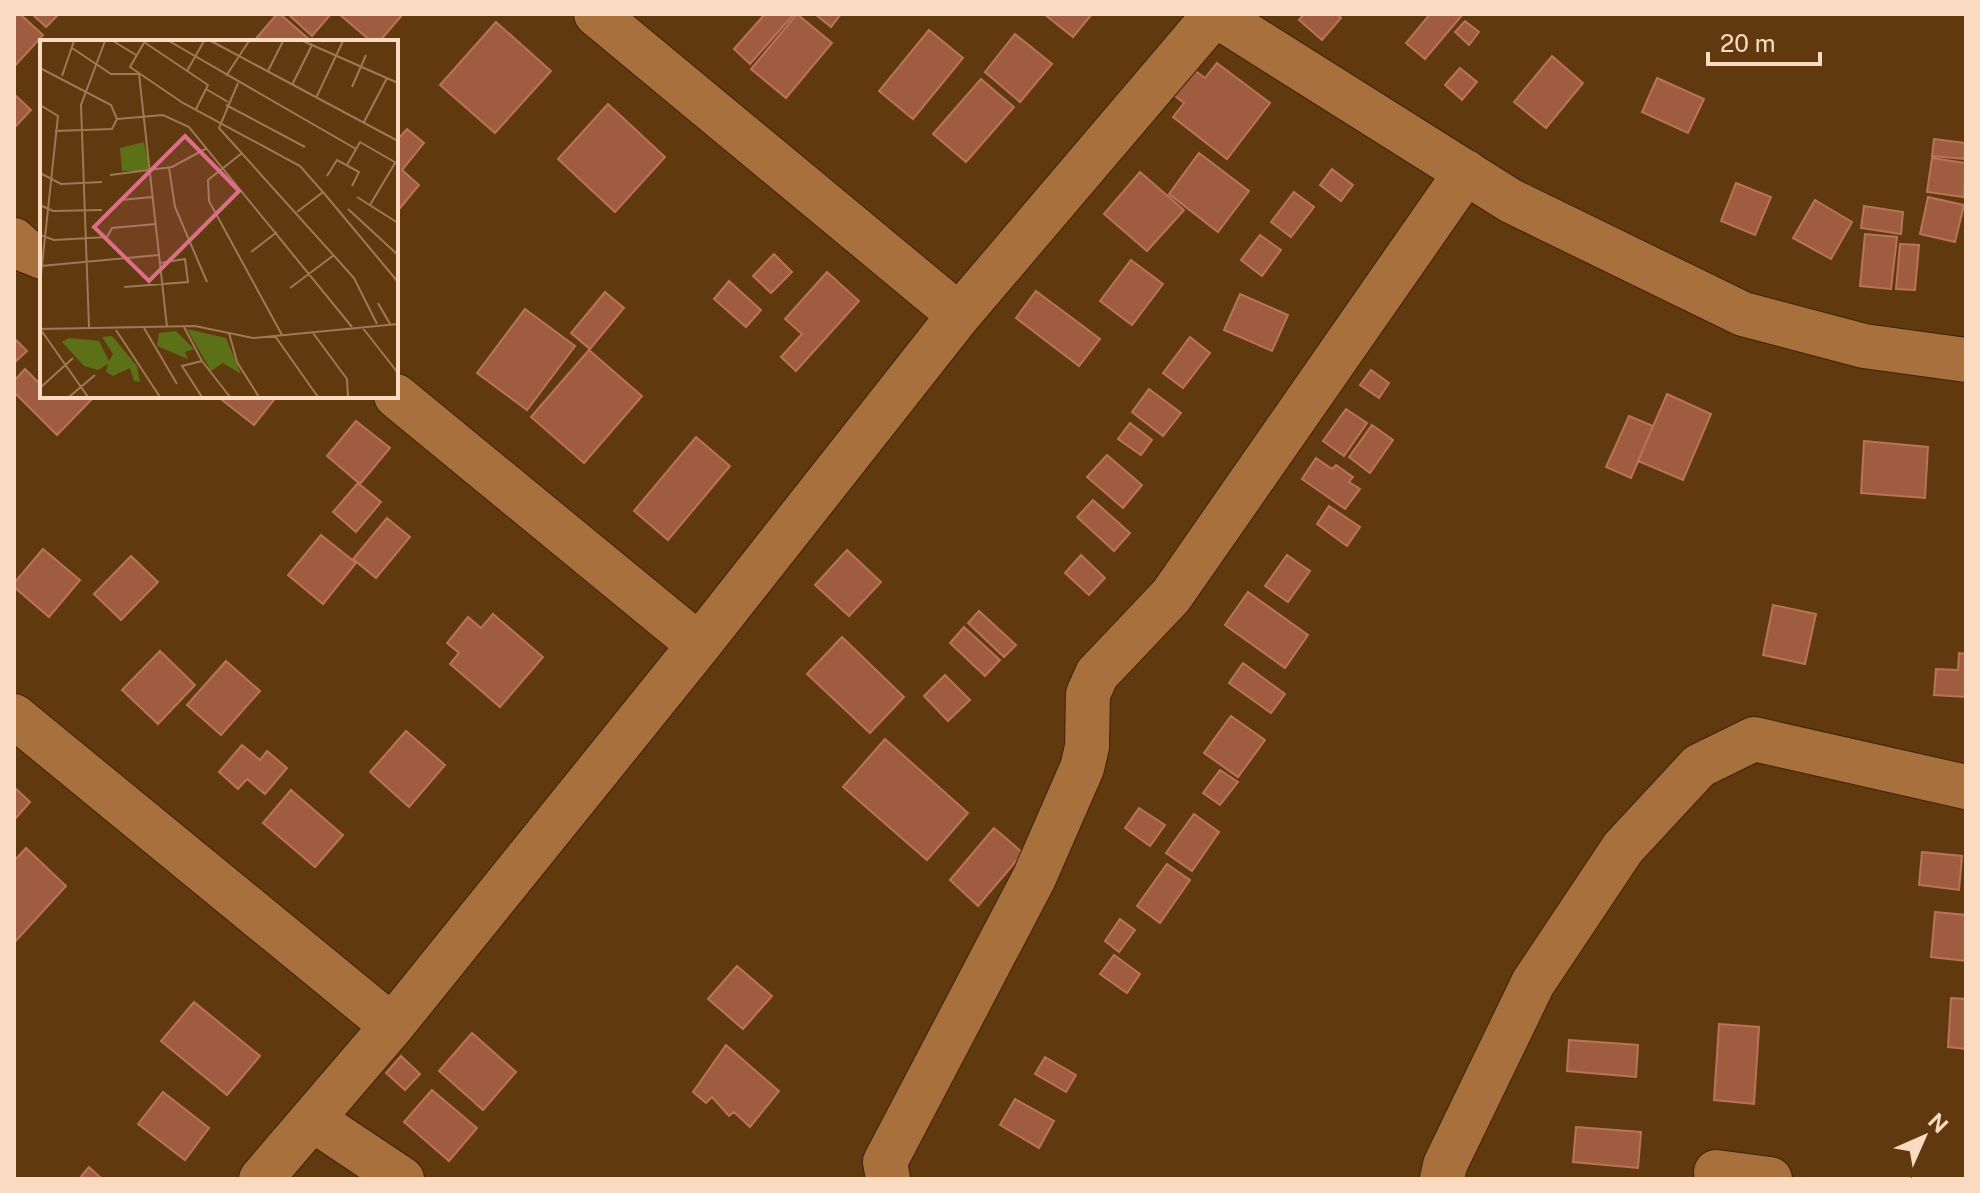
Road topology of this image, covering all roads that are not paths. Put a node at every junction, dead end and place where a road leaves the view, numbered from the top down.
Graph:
1 (596, 14) edge
2 (1215, 14) edge
3 (1466, 172) junction
4 (14, 240) edge
5 (40, 256) edge
6 (959, 315) junction
7 (1966, 360) edge
8 (398, 398) edge
9 (699, 645) junction
10 (14, 716) edge
11 (1966, 787) edge
12 (392, 1026) junction
13 (312, 1119) junction
14 (1716, 1172) dead end
15 (261, 1179) edge
16 (402, 1179) edge
17 (888, 1179) edge
18 (1442, 1179) edge
19 (1770, 1179) edge

1 - 6 street
2 - 3 street
2 - 6 street
3 - 7 street
3 - 17 street
4 - 5 street
6 - 9 street
8 - 9 street
9 - 12 street
10 - 12 street
11 - 18 street
12 - 13 street
13 - 15 street
13 - 16 street
14 - 19 street

